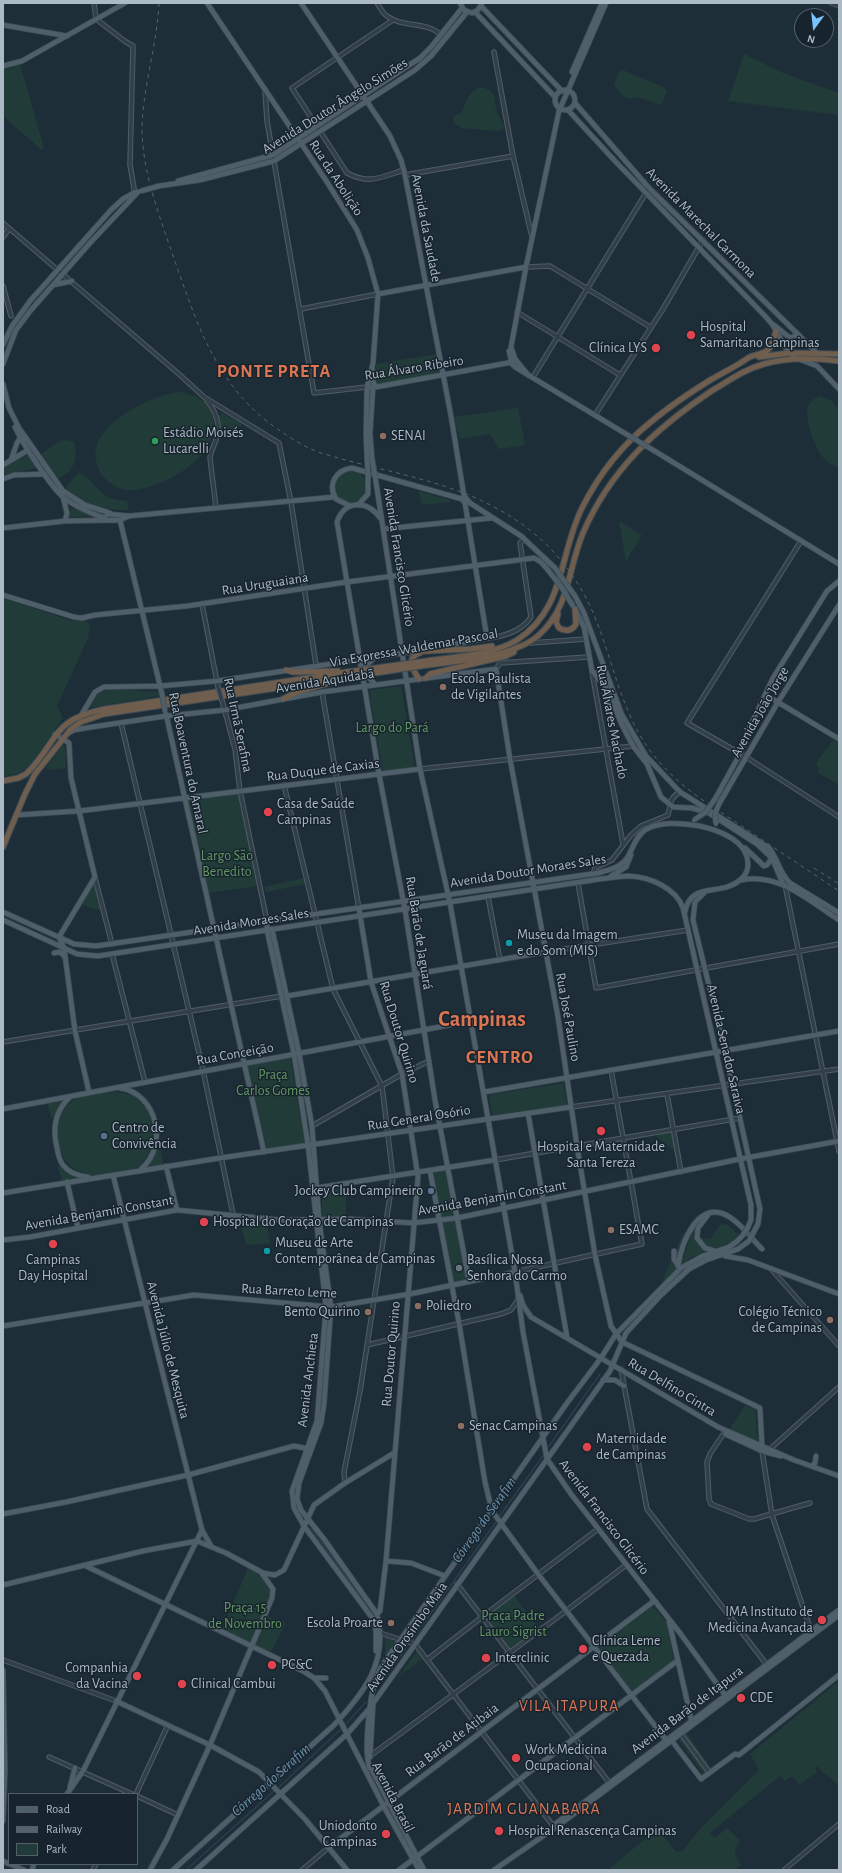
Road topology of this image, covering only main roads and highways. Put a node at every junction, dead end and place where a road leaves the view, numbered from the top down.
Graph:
1 (125, 3) edge
2 (206, 3) edge
3 (301, 3) edge
4 (602, 3) edge
5 (606, 3) edge
6 (481, 4) edge
7 (461, 5) edge
8 (467, 12) junction
9 (475, 12) junction
10 (3, 25) edge
11 (53, 33) junction
12 (66, 36) junction
13 (50, 45) junction
14 (3, 66) edge
15 (565, 91) junction
16 (363, 97) junction
17 (555, 97) junction
18 (366, 102) junction
19 (575, 103) junction
20 (560, 110) junction
21 (568, 110) junction
22 (318, 129) junction
23 (299, 142) junction
24 (162, 186) junction
25 (137, 192) junction
26 (526, 267) junction
27 (72, 282) road end
28 (53, 285) junction
29 (427, 286) junction
30 (378, 294) junction
31 (771, 310) junction
32 (765, 316) junction
33 (772, 324) junction
34 (776, 330) junction
35 (796, 335) junction
36 (3, 345) edge
37 (789, 353) junction
38 (817, 353) junction
39 (839, 354) edge
40 (796, 358) junction
41 (746, 360) junction
42 (839, 361) edge
43 (373, 363) junction
44 (515, 363) junction
45 (3, 364) edge
46 (443, 376) junction
47 (3, 384) edge
48 (367, 387) junction
49 (375, 387) junction
50 (839, 389) edge
51 (3, 394) edge
52 (20, 438) junction
53 (28, 450) junction
54 (369, 458) junction
55 (11, 461) junction
56 (3, 465) edge
57 (45, 474) junction
58 (3, 479) edge
59 (63, 497) junction
60 (334, 497) junction
61 (75, 505) junction
62 (358, 505) junction
63 (350, 506) junction
64 (67, 510) junction
65 (99, 516) junction
66 (110, 516) junction
67 (129, 516) junction
68 (492, 518) junction
69 (120, 520) junction
70 (382, 520) junction
71 (468, 520) junction
72 (65, 521) junction
73 (74, 521) junction
74 (3, 528) edge
75 (383, 529) junction
76 (535, 548) junction
77 (534, 558) junction
78 (839, 564) edge
79 (475, 565) junction
80 (390, 576) junction
81 (839, 581) edge
82 (347, 582) junction
83 (827, 592) junction
84 (3, 595) edge
85 (825, 602) dead end
86 (839, 605) edge
87 (574, 607) junction
88 (142, 610) junction
89 (559, 610) junction
90 (516, 640) junction
91 (522, 646) junction
92 (425, 652) junction
93 (404, 653) junction
94 (374, 658) junction
95 (360, 660) junction
96 (420, 664) junction
97 (605, 667) junction
98 (496, 669) joint
99 (286, 670) junction
100 (405, 672) junction
101 (593, 672) junction
102 (343, 675) junction
103 (426, 678) junction
104 (419, 679) junction
105 (406, 680) junction
106 (394, 682) junction
107 (375, 684) junction
108 (160, 686) junction
109 (365, 686) junction
110 (766, 695) junction
111 (283, 699) junction
112 (763, 700) junction
113 (776, 700) junction
114 (165, 713) junction
115 (82, 714) junction
116 (55, 734) junction
117 (63, 737) junction
118 (839, 739) edge
119 (420, 769) junction
120 (379, 774) junction
121 (3, 781) edge
122 (183, 798) junction
123 (79, 810) junction
124 (16, 815) junction
125 (680, 824) junction
126 (722, 833) junction
127 (740, 842) junction
128 (633, 845) junction
129 (3, 847) edge
130 (772, 858) junction
131 (634, 877) joint
132 (600, 879) junction
133 (740, 881) junction
134 (534, 882) junction
135 (784, 884) junction
136 (535, 890) junction
137 (706, 891) junction
138 (448, 895) junction
139 (403, 902) junction
140 (450, 903) junction
141 (359, 909) junction
142 (405, 910) junction
143 (3, 912) edge
144 (839, 913) edge
145 (684, 914) junction
146 (360, 916) junction
147 (3, 920) edge
148 (839, 920) edge
149 (267, 921) junction
150 (214, 929) junction
151 (269, 929) junction
152 (59, 937) junction
153 (216, 938) junction
154 (64, 948) junction
155 (545, 952) junction
156 (54, 953) dead end
157 (64, 956) junction
158 (461, 966) junction
159 (414, 975) junction
160 (371, 982) junction
161 (284, 996) junction
162 (471, 1021) junction
163 (424, 1030) junction
164 (839, 1031) edge
165 (390, 1037) junction
166 (725, 1051) junction
167 (716, 1052) junction
168 (296, 1054) junction
169 (244, 1063) junction
170 (567, 1078) junction
171 (115, 1087) junction
172 (89, 1092) junction
173 (484, 1092) junction
174 (72, 1096) junction
175 (571, 1107) junction
176 (3, 1109) edge
177 (528, 1113) junction
178 (489, 1118) junction
179 (440, 1125) junction
180 (411, 1130) junction
181 (838, 1141) edge
182 (314, 1144) junction
183 (308, 1145) junction
184 (264, 1152) junction
185 (748, 1158) junction
186 (740, 1159) junction
187 (495, 1160) junction
188 (166, 1166) junction
189 (448, 1167) junction
190 (140, 1170) junction
191 (430, 1171) junction
192 (417, 1172) junction
193 (113, 1174) junction
194 (90, 1178) junction
195 (67, 1182) junction
196 (316, 1188) junction
197 (585, 1191) junction
198 (3, 1194) edge
199 (544, 1200) junction
200 (503, 1209) junction
201 (177, 1210) junction
202 (710, 1214) junction
203 (457, 1218) junction
204 (124, 1220) junction
205 (318, 1220) junction
206 (440, 1220) junction
207 (413, 1223) junction
208 (78, 1228) junction
209 (3, 1240) edge
210 (762, 1249) dead end
211 (674, 1251) dead end
212 (718, 1254) junction
213 (679, 1267) junction
214 (689, 1269) junction
215 (515, 1272) junction
216 (468, 1282) junction
217 (517, 1285) junction
218 (452, 1286) junction
219 (839, 1294) edge
220 (407, 1295) junction
221 (145, 1303) junction
222 (328, 1307) junction
223 (3, 1326) edge
224 (616, 1334) junction
225 (566, 1338) junction
226 (622, 1342) junction
227 (601, 1358) junction
228 (613, 1364) junction
229 (603, 1380) junction
230 (624, 1386) road end
231 (724, 1433) road end
232 (543, 1442) junction
233 (307, 1448) junction
234 (762, 1449) junction
235 (312, 1450) junction
236 (394, 1453) junction
237 (546, 1456) junction
238 (816, 1456) dead end
239 (794, 1460) junction
240 (812, 1466) junction
241 (188, 1475) junction
242 (839, 1476) edge
243 (492, 1512) junction
244 (3, 1514) edge
245 (308, 1518) junction
246 (501, 1523) junction
247 (304, 1526) junction
248 (202, 1530) junction
249 (197, 1541) junction
250 (211, 1546) junction
251 (386, 1561) junction
252 (84, 1565) junction
253 (261, 1572) junction
254 (446, 1576) junction
255 (3, 1585) edge
256 (654, 1601) junction
257 (166, 1604) junction
258 (839, 1610) edge
259 (376, 1614) junction
260 (839, 1615) edge
261 (669, 1619) junction
262 (252, 1647) junction
263 (594, 1647) junction
264 (677, 1661) junction
265 (768, 1666) junction
266 (3, 1670) edge
267 (839, 1674) edge
268 (314, 1678) junction
269 (326, 1678) dead end
270 (367, 1685) junction
271 (725, 1695) junction
272 (631, 1696) junction
273 (116, 1701) junction
274 (373, 1705) junction
275 (369, 1709) junction
276 (340, 1721) junction
277 (692, 1723) junction
278 (346, 1732) junction
279 (666, 1740) junction
280 (672, 1741) junction
281 (210, 1745) junction
282 (75, 1768) road end
283 (370, 1768) junction
284 (272, 1783) junction
285 (611, 1784) junction
286 (68, 1792) edge
287 (280, 1792) junction
288 (385, 1804) junction
289 (3, 1821) edge
290 (328, 1848) junction
291 (415, 1857) junction
292 (12, 1865) edge
293 (24, 1870) edge
294 (150, 1870) edge
295 (173, 1870) edge
296 (196, 1870) edge
297 (347, 1870) edge
298 (399, 1870) edge
299 (419, 1870) edge
300 (424, 1870) edge
301 (494, 1870) edge

1 - 12 main road
2 - 23 main road, Rua da Abolição
3 - 16 main road, Avenida da Saudade
4 - 15 main road
5 - 15 main road
6 - 9 main road
6 - 15 main road, Avenida Marechal Carmona
7 - 8 main road
7 - 16 main road, Avenida Doutor Ângelo Simões
8 - 9 main road
8 - 18 main road, Avenida Doutor Ângelo Simões
9 - 17 main road
10 - 11 main road
11 - 12 main road
11 - 13 main road
12 - 13 main road
13 - 14 main road
15 - 17 main road
15 - 19 main road, Avenida Marechal Carmona
15 - 20 main road
16 - 18 main road, Avenida da Saudade
16 - 22 main road, Avenida Doutor Ângelo Simões
17 - 20 main road
18 - 22 main road, Avenida Doutor Ângelo Simões
18 - 29 main road, Avenida da Saudade
19 - 21 main road
19 - 31 main road, Avenida Marechal Carmona
20 - 21 main road
20 - 26 main road
21 - 32 main road, Avenida Marechal Carmona
22 - 23 main road, Avenida Doutor Ângelo Simões
23 - 24 main road, Avenida Doutor Ângelo Simões
23 - 24 main road, Avenida Doutor Ângelo Simões
23 - 30 main road, Rua da Abolição
24 - 25 main road, bridge
25 - 28 main road
25 - 36 main road
26 - 29 main road
26 - 44 main road
27 - 28 main road
28 - 45 main road
29 - 30 main road
29 - 46 main road, Avenida da Saudade
30 - 43 main road, Rua da Abolição
31 - 32 main road
31 - 35 main road, Avenida Marechal Carmona
32 - 33 main road, Avenida Marechal Carmona
33 - 34 main road, Avenida Marechal Carmona
33 - 35 main road
34 - 37 main road, Avenida Marechal Carmona
34 - 41 highway, Via Expressa Waldemar Pascoal
35 - 38 main road, Avenida Marechal Carmona
37 - 38 highway
37 - 40 main road, Avenida Marechal Carmona
37 - 41 highway
38 - 39 highway
40 - 42 highway, Via Expressa Waldemar Pascoal
40 - 50 main road, Avenida Marechal Carmona
40 - 89 highway, Via Expressa Waldemar Pascoal
41 - 90 highway, Via Expressa Waldemar Pascoal
43 - 48 main road, Rua da Abolição
43 - 49 main road
44 - 46 main road, Rua Álvaro Ribeiro
44 - 78 main road, bridge
46 - 49 main road, Rua Álvaro Ribeiro
46 - 68 main road, Avenida da Saudade
47 - 66 main road
48 - 49 main road, Rua Álvaro Ribeiro
48 - 54 main road, Rua da Abolição
49 - 54 main road
51 - 52 main road
52 - 53 main road
52 - 55 main road
53 - 55 main road
53 - 57 main road
54 - 62 main road, bridge
54 - 70 main road, Avenida Francisco Glicério, bridge
55 - 56 main road
57 - 58 main road
57 - 59 main road
59 - 61 main road
59 - 64 main road
60 - 63 main road
60 - 67 main road
60 - 71 main road
61 - 64 main road
61 - 65 main road
62 - 63 main road
62 - 70 main road
63 - 82 main road, Rua Barão de Jaguará
64 - 72 main road
65 - 66 main road
65 - 73 main road
66 - 67 main road
66 - 69 main road
66 - 73 main road
67 - 69 main road
68 - 71 main road
68 - 76 main road, Avenida da Saudade
69 - 88 main road, Rua Boaventura do Amaral
70 - 75 main road, Avenida Francisco Glicério
71 - 75 main road
71 - 79 main road
72 - 73 main road
72 - 74 main road
75 - 80 main road, Avenida Francisco Glicério
76 - 77 main road
76 - 97 main road, Avenida da Saudade, bridge
77 - 79 main road, Rua Uruguaiana
77 - 87 main road, Rua Álvares Machado, bridge
79 - 80 main road, Rua Uruguaiana
79 - 93 main road, Avenida Aquidabã
80 - 82 main road, Rua Uruguaiana
80 - 93 main road, Avenida Francisco Glicério
81 - 83 main road, Avenida João Jorge
82 - 88 main road, Rua Uruguaiana
82 - 95 main road, Rua Barão de Jaguará
83 - 85 main road
83 - 110 main road, Avenida João Jorge
84 - 88 main road, Rua Uruguaiana
86 - 113 main road, Avenida João Jorge
87 - 89 highway
87 - 101 main road, Rua Álvares Machado
88 - 108 main road, Rua Boaventura do Amaral
89 - 91 highway, Via Expressa Waldemar Pascoal
90 - 92 highway
90 - 96 highway, Via Expressa Waldemar Pascoal
91 - 96 highway, Via Expressa Waldemar Pascoal
91 - 103 highway
92 - 93 highway
92 - 104 highway
93 - 94 main road, Avenida Aquidabã
93 - 100 main road, Avenida Francisco Glicério
94 - 95 main road, Avenida Aquidabã
94 - 107 main road
95 - 99 main road, Avenida Aquidabã
95 - 109 main road, Rua Barão de Jaguará
96 - 102 highway, Via Expressa Waldemar Pascoal, bridge
97 - 101 main road
97 - 144 main road, Avenida da Saudade
98 - 103 main road, Avenida Aquidabã
98 - 134 main road, Rua José Paulino
99 - 102 highway
99 - 108 main road, Avenida Aquidabã
100 - 105 main road, Avenida Francisco Glicério
100 - 106 main road
101 - 130 main road
102 - 111 highway
102 - 115 highway, Via Expressa Waldemar Pascoal
102 - 117 highway, Via Expressa Waldemar Pascoal
103 - 104 main road, Avenida Aquidabã
104 - 105 main road, Avenida Aquidabã
105 - 106 main road, Avenida Aquidabã
105 - 119 main road, Avenida Francisco Glicério
106 - 107 main road, Avenida Aquidabã
107 - 109 main road, Avenida Aquidabã
108 - 114 main road, Rua Boaventura do Amaral, bridge
108 - 115 main road, Avenida Aquidabã
109 - 111 main road, Avenida Aquidabã
109 - 120 main road, Rua Barão de Jaguará
110 - 112 main road, Avenida João Jorge
110 - 113 main road
111 - 114 main road, Avenida Aquidabã
112 - 113 main road, Avenida João Jorge
112 - 125 main road, Avenida João Jorge, bridge
113 - 118 main road
113 - 126 main road, Avenida João Jorge, bridge
114 - 117 main road, Avenida Aquidabã
114 - 122 main road, Rua Boaventura do Amaral
115 - 116 highway, Via Expressa Waldemar Pascoal
116 - 117 main road
116 - 121 highway, Via Expressa Waldemar Pascoal
117 - 123 main road
117 - 124 highway, Via Expressa Waldemar Pascoal
119 - 120 main road, Rua Duque de Caxias
119 - 138 main road, Avenida Francisco Glicério
120 - 122 main road, Rua Duque de Caxias
120 - 139 main road, Rua Barão de Jaguará
122 - 123 main road, Rua Duque de Caxias
122 - 150 main road, Rua Boaventura do Amaral
123 - 124 main road, Rua Duque de Caxias
123 - 152 main road
124 - 129 highway, Via Expressa Waldemar Pascoal
125 - 126 main road
125 - 128 main road, Avenida Doutor Moraes Sales
126 - 127 main road
127 - 130 main road
127 - 133 main road
128 - 132 main road
128 - 134 main road, Avenida Doutor Moraes Sales
130 - 135 main road
131 - 132 main road, Avenida Doutor Moraes Sales
131 - 145 main road, Avenida Senador Saraiva
132 - 136 main road, Avenida Doutor Moraes Sales
133 - 135 main road
133 - 137 main road
134 - 136 main road, Rua José Paulino
134 - 138 main road, Avenida Doutor Moraes Sales
135 - 148 main road
136 - 140 main road, Avenida Doutor Moraes Sales
136 - 155 main road, Rua José Paulino
137 - 145 main road
137 - 166 main road, Avenida Senador Saraiva
138 - 139 main road, Avenida Doutor Moraes Sales
138 - 140 main road, Avenida Francisco Glicério
139 - 141 main road, Avenida Moraes Sales
139 - 142 main road, Rua Barão de Jaguará
140 - 142 main road, Avenida Moraes Sales
140 - 158 main road, Avenida Francisco Glicério
141 - 146 main road, Rua Doutor Quirino
141 - 149 main road, Avenida Moraes Sales
142 - 146 main road, Avenida Moraes Sales
142 - 159 main road, Rua Barão de Jaguará
143 - 152 main road
145 - 167 main road, Avenida Senador Saraiva
146 - 151 main road, Avenida Moraes Sales
146 - 160 main road, Rua Doutor Quirino
147 - 154 main road, Avenida Moraes Sales
149 - 150 main road, Avenida Moraes Sales
149 - 151 main road
150 - 152 main road, Avenida Moraes Sales
150 - 153 main road, Rua Boaventura do Amaral
151 - 153 main road, Avenida Moraes Sales
151 - 161 main road
152 - 154 main road
153 - 154 main road, Avenida Moraes Sales
153 - 169 main road, Rua Boaventura do Amaral
154 - 157 main road
155 - 158 main road
155 - 170 main road, Rua José Paulino
156 - 157 main road
157 - 172 main road
158 - 159 main road
158 - 162 main road, Avenida Francisco Glicério
159 - 160 main road
159 - 163 main road, Rua Barão de Jaguará
160 - 161 main road
160 - 165 main road, Rua Doutor Quirino
161 - 168 main road
162 - 163 main road, Rua Conceição
162 - 173 main road, Avenida Francisco Glicério
163 - 165 main road, Rua Conceição
163 - 179 main road, Rua Barão de Jaguará
164 - 166 main road
165 - 168 main road, Rua Conceição
165 - 180 main road, Rua Doutor Quirino
166 - 167 main road
166 - 185 main road, Avenida Senador Saraiva
167 - 170 main road
167 - 186 main road, Avenida Senador Saraiva
168 - 169 main road, Rua Conceição
168 - 182 main road
168 - 183 main road
169 - 171 main road, Rua Conceição
169 - 184 main road, Rua Boaventura do Amaral
170 - 173 main road
170 - 175 main road, Rua José Paulino
171 - 172 main road, Rua Conceição
171 - 190 main road
172 - 174 main road, Rua Conceição
173 - 178 main road, Avenida Francisco Glicério
174 - 176 main road, Rua Conceição
174 - 194 main road
175 - 177 main road, Rua General Osório
175 - 197 main road, Rua José Paulino
177 - 178 main road, Rua General Osório
177 - 199 main road
178 - 179 main road, Rua General Osório
178 - 187 main road, Avenida Francisco Glicério
179 - 180 main road, Rua General Osório
179 - 189 main road, Rua Barão de Jaguará
180 - 182 main road, Rua General Osório
180 - 192 main road, Rua Doutor Quirino
181 - 185 main road, Avenida Benjamin Constant
182 - 183 main road, Rua General Osório
182 - 196 main road, Avenida Anchieta
183 - 184 main road, Rua General Osório
183 - 205 main road, Avenida Anchieta
184 - 188 main road, Rua General Osório
185 - 186 main road, Avenida Benjamin Constant
185 - 212 main road, Avenida Senador Saraiva, bridge
186 - 197 main road, Avenida Benjamin Constant
186 - 212 main road, Avenida Senador Saraiva, bridge
187 - 189 main road
187 - 200 main road, Avenida Francisco Glicério
188 - 190 main road, Rua General Osório
188 - 201 main road
189 - 191 main road
189 - 203 main road, Rua Barão de Jaguará
190 - 193 main road, Rua General Osório
191 - 192 main road
191 - 206 main road
192 - 196 main road
192 - 207 main road, Rua Doutor Quirino
193 - 194 main road, Rua General Osório
193 - 204 main road, Avenida Júlio de Mesquita
194 - 195 main road, Rua General Osório
195 - 198 main road, Rua General Osório
195 - 208 main road
196 - 205 main road, Avenida Anchieta
197 - 199 main road, Avenida Benjamin Constant
197 - 224 main road, Rua José Paulino
199 - 200 main road, Avenida Benjamin Constant
199 - 225 main road
200 - 203 main road, Avenida Benjamin Constant
200 - 215 main road, Avenida Francisco Glicério
201 - 204 main road, Avenida Benjamin Constant
201 - 205 main road, Avenida Benjamin Constant
202 - 210 main road
202 - 212 main road
202 - 213 main road
203 - 206 main road, Avenida Benjamin Constant
203 - 216 main road, Rua Barão de Jaguará
204 - 208 main road, Avenida Benjamin Constant
204 - 221 main road, Avenida Júlio de Mesquita
205 - 207 main road, Avenida Benjamin Constant
205 - 222 main road, Avenida Anchieta
206 - 207 main road, Avenida Benjamin Constant
206 - 218 main road
207 - 220 main road, Rua Doutor Quirino
208 - 209 main road, Avenida Benjamin Constant
211 - 213 main road
212 - 213 main road
212 - 214 main road, Avenida Orosimbo Maia
212 - 219 main road
213 - 214 main road
213 - 224 main road, Avenida Orosimbo Maia
214 - 226 main road, Avenida Orosimbo Maia
215 - 216 main road, Rua Barreto Leme
215 - 217 main road, Avenida Francisco Glicério
216 - 218 main road, Rua Barreto Leme
217 - 225 main road, Rua Delfino Cintra
217 - 232 main road, Avenida Francisco Glicério
218 - 220 main road, Rua Barreto Leme
218 - 243 main road
220 - 222 main road, Rua Barreto Leme
220 - 236 main road, Rua Doutor Quirino
221 - 222 main road, Rua Barreto Leme
221 - 223 main road, Rua Barreto Leme
221 - 241 main road, Avenida Júlio de Mesquita
222 - 233 main road, Avenida Anchieta
222 - 235 main road, Avenida Anchieta
224 - 226 main road, Rua José Paulino
224 - 227 main road, Avenida Orosimbo Maia
225 - 227 main road, Rua Delfino Cintra
226 - 228 main road, Avenida Orosimbo Maia
226 - 234 main road
227 - 228 main road, Rua Delfino Cintra
227 - 232 main road, Avenida Orosimbo Maia
228 - 229 main road, Avenida Orosimbo Maia
228 - 234 main road, Rua Delfino Cintra
229 - 230 main road
229 - 237 main road, Avenida Orosimbo Maia
231 - 234 main road
232 - 237 main road, Avenida Francisco Glicério
232 - 243 main road, Avenida Orosimbo Maia
233 - 235 main road
233 - 241 main road
233 - 247 main road, Avenida Anchieta
234 - 239 main road
234 - 239 main road, Rua Delfino Cintra
235 - 245 main road, Avenida Anchieta
236 - 245 main road
236 - 251 main road, Rua Doutor Quirino
237 - 246 main road, Avenida Orosimbo Maia
237 - 256 main road, Avenida Francisco Glicério
238 - 240 main road
239 - 240 main road, Rua Delfino Cintra
240 - 242 main road, Rua Delfino Cintra
241 - 244 main road
241 - 248 main road, Avenida Júlio de Mesquita
243 - 246 main road
243 - 254 main road, Avenida Orosimbo Maia
245 - 247 main road
245 - 259 main road, Avenida Anchieta
246 - 263 main road
246 - 274 main road, Avenida Orosimbo Maia
247 - 253 main road
247 - 270 main road, Avenida Anchieta
248 - 249 main road
248 - 250 main road, Avenida Júlio de Mesquita
249 - 250 main road
249 - 252 main road
249 - 257 main road
250 - 253 main road
251 - 254 main road
251 - 259 main road, Rua Doutor Quirino
252 - 255 main road
252 - 257 main road
253 - 262 main road
254 - 275 main road, Avenida Orosimbo Maia
256 - 261 main road, Avenida Francisco Glicério
256 - 263 main road, Rua Barão de Atibaia
257 - 262 main road
257 - 273 main road
258 - 265 main road, Avenida Barão de Itapura
259 - 270 main road
260 - 265 main road, Avenida Barão de Itapura
261 - 264 main road
261 - 271 main road, Avenida Francisco Glicério
262 - 268 main road
262 - 281 main road
263 - 272 main road
263 - 288 main road, Rua Barão de Atibaia
264 - 272 main road
264 - 277 main road
265 - 271 main road, Avenida Barão de Itapura
265 - 277 main road, Avenida Barão de Itapura
266 - 289 main road
267 - 280 main road
268 - 269 main road
268 - 276 main road, Avenida Brasil
270 - 276 main road, Avenida Orosimbo Maia
271 - 277 main road, Avenida Barão de Itapura
272 - 279 main road
272 - 291 main road
273 - 281 main road
273 - 286 main road
274 - 275 main road, Avenida Orosimbo Maia
274 - 283 main road, Avenida Brasil
275 - 278 main road, Avenida Orosimbo Maia
275 - 283 main road, Avenida Orosimbo Maia
276 - 278 main road, Avenida Brasil
276 - 284 main road, Avenida Orosimbo Maia
277 - 279 main road, Avenida Barão de Itapura
277 - 280 main road, Avenida Barão de Itapura
278 - 287 main road, Avenida Orosimbo Maia
278 - 288 main road, Avenida Brasil
279 - 280 main road
279 - 285 main road, Avenida Barão de Itapura
280 - 285 main road, Avenida Barão de Itapura
281 - 284 main road
281 - 294 main road
282 - 286 main road
283 - 288 main road, Avenida Brasil
284 - 287 main road
284 - 295 main road, Avenida Orosimbo Maia
285 - 301 main road, Avenida Barão de Itapura
287 - 290 main road
287 - 296 main road, Avenida Orosimbo Maia
288 - 290 main road, Rua Barão de Atibaia
288 - 291 main road, Avenida Brasil
290 - 297 main road
291 - 298 main road
291 - 299 main road, Avenida Brasil
291 - 300 main road, Avenida Brasil
292 - 293 main road

